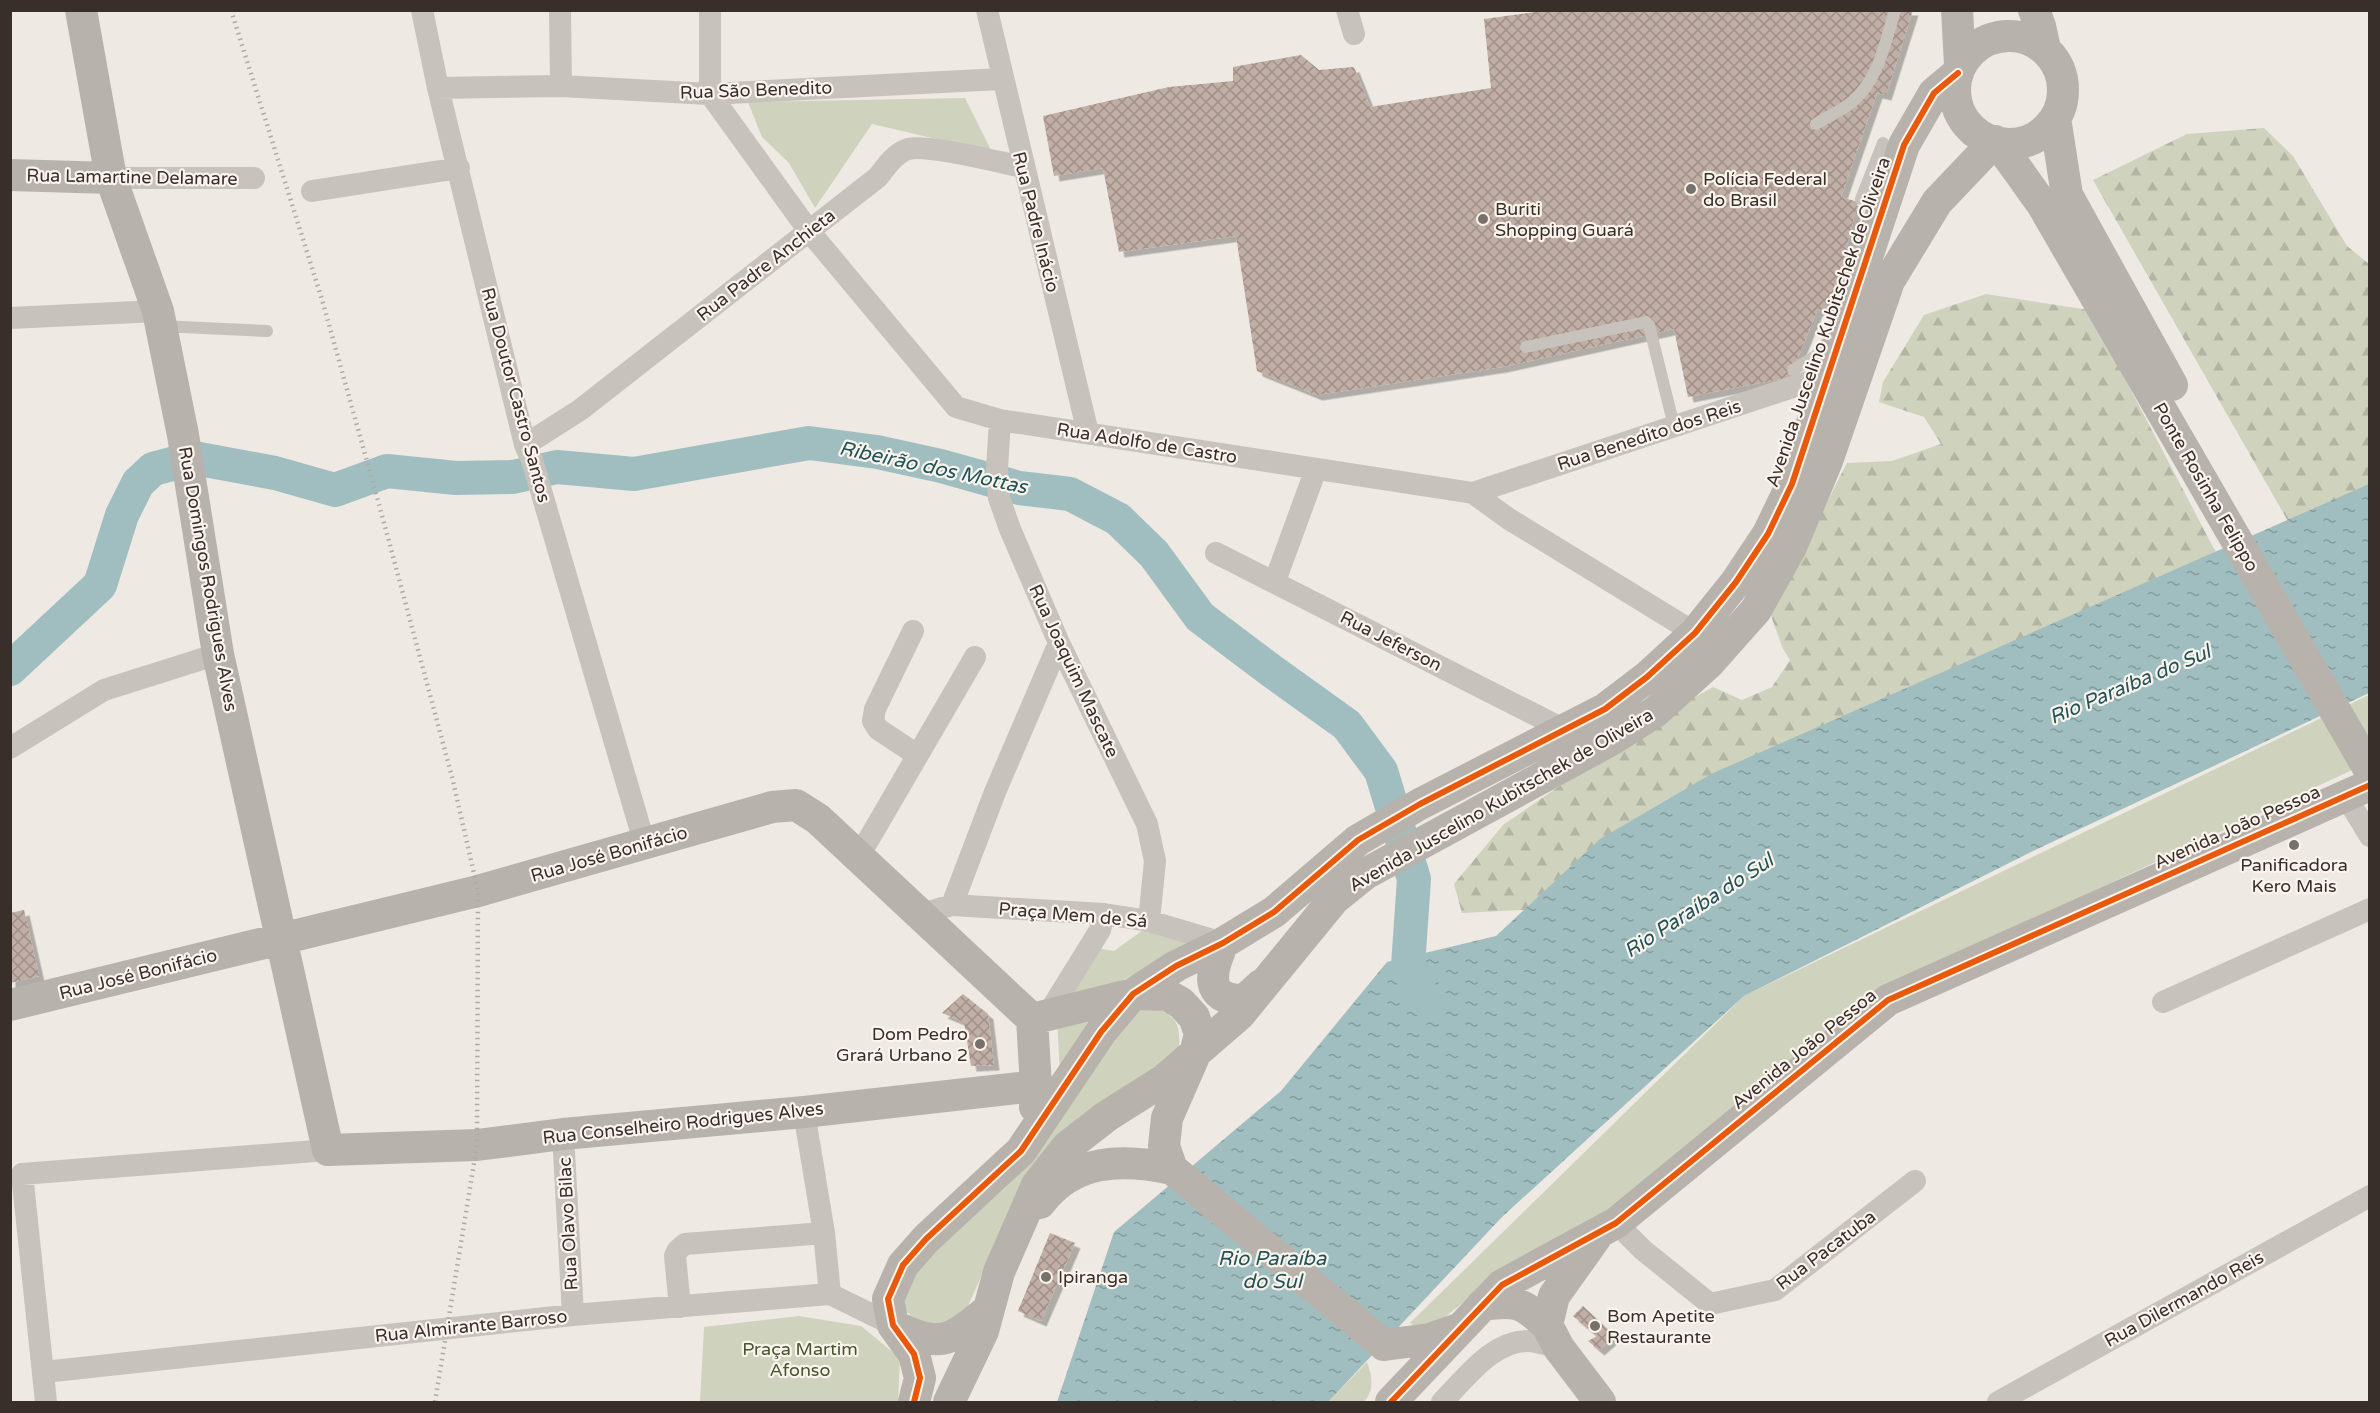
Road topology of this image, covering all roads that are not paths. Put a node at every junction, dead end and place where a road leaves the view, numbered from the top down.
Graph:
1 (81, 10) edge
2 (423, 10) edge
3 (560, 10) edge
4 (711, 10) edge
5 (987, 10) edge
6 (1347, 10) edge
7 (1895, 10) edge
8 (1957, 10) edge
9 (2034, 10) edge
10 (1354, 34) dead end
11 (2045, 49) junction
12 (1959, 69) junction
13 (1001, 79) junction
14 (561, 86) junction
15 (438, 88) junction
16 (710, 94) junction
17 (2055, 118) junction
18 (1816, 124) dead end
19 (1995, 141) junction
20 (1882, 143) dead end
21 (1023, 167) junction
22 (459, 168) junction
23 (10, 175) edge
24 (111, 178) junction
25 (254, 178) dead end
26 (312, 191) dead end
27 (1861, 199) dead end
28 (2054, 200) junction
29 (809, 231) junction
30 (1868, 256) junction
31 (10, 318) edge
32 (160, 318) junction
33 (267, 331) dead end
34 (1526, 347) dead end
35 (1793, 370) dead end
36 (1826, 376) junction
37 (1000, 420) junction
38 (1674, 426) junction
39 (1088, 433) junction
40 (528, 453) junction
41 (1317, 469) junction
42 (1473, 493) junction
43 (1216, 553) dead end
44 (1275, 581) junction
45 (913, 631) dead end
46 (1695, 633) junction
47 (1059, 643) junction
48 (218, 654) junction
49 (975, 657) dead end
50 (2370, 729) edge
51 (1565, 730) junction
52 (10, 748) edge
53 (917, 755) junction
54 (2370, 771) edge
55 (2357, 790) edge
56 (2370, 836) edge
57 (645, 845) junction
58 (859, 856) junction
59 (951, 904) junction
60 (2370, 909) edge
61 (922, 914) junction
62 (1104, 914) junction
63 (1149, 921) junction
64 (280, 939) junction
65 (1222, 943) junction
66 (1278, 969) junction
67 (1133, 993) junction
68 (2163, 1002) dead end
69 (10, 1005) edge
70 (1040, 1016) junction
71 (1195, 1053) junction
72 (1036, 1086) junction
73 (804, 1112) junction
74 (563, 1134) junction
75 (1032, 1134) junction
76 (328, 1150) junction
77 (1175, 1171) junction
78 (1916, 1181) dead end
79 (2370, 1196) edge
80 (1608, 1226) junction
81 (824, 1233) junction
82 (1015, 1235) junction
83 (830, 1294) junction
84 (680, 1307) junction
85 (988, 1310) junction
86 (573, 1315) junction
87 (1473, 1316) junction
88 (893, 1325) junction
89 (1553, 1336) junction
90 (1381, 1342) junction
91 (44, 1372) junction
92 (46, 1402) edge
93 (915, 1402) edge
94 (948, 1402) edge
95 (1390, 1402) edge
96 (1442, 1402) edge
97 (1600, 1402) edge
98 (1998, 1402) edge

1 - 24 street, Rua Domingos Rodrigues Alves
2 - 15 street, Rua Doutor Castro Santos
3 - 14 street
4 - 16 street
5 - 13 street, Rua Padre Inácio
6 - 10 street
7 - 18 lane
8 - 12 street
9 - 11 street
11 - 12 street
11 - 17 street
12 - 19 street
12 - 30 street, Avenida Juscelino Kubitschek de Oliveira
13 - 16 street, Rua São Benedito
13 - 21 street, Rua Padre Inácio
14 - 15 street, Rua São Benedito
14 - 16 street, Rua São Benedito
15 - 22 street, Rua Doutor Castro Santos
16 - 29 street, Rua Adolfo de Castro
17 - 19 street
17 - 28 street
19 - 28 street
19 - 66 street, Avenida Juscelino Kubitschek de Oliveira
20 - 27 lane
21 - 29 street, Rua Padre Anchieta
21 - 39 street, Rua Padre Inácio
22 - 26 street
22 - 40 street, Rua Doutor Castro Santos
23 - 24 street, Rua Lamartine Delamare
24 - 25 street, Rua Lamartine Delamare
24 - 32 street, Rua Domingos Rodrigues Alves
28 - 50 street, Ponte Rosinha Felippo
28 - 54 street, Ponte Rosinha Felippo
29 - 37 street, Rua Adolfo de Castro
29 - 40 street, Rua Padre Anchieta
30 - 35 lane
30 - 36 street, Avenida Juscelino Kubitschek de Oliveira
31 - 32 street
32 - 33 lane
32 - 48 street, Rua Domingos Rodrigues Alves
34 - 38 lane
36 - 38 street, Rua Benedito dos Reis
36 - 46 street, Avenida Juscelino Kubitschek de Oliveira
37 - 39 street, Rua Adolfo de Castro
37 - 47 street, Rua Joaquim Mascate
38 - 42 street, Rua Benedito dos Reis
39 - 41 street, Rua Adolfo de Castro
40 - 57 street, Rua Doutor Castro Santos
41 - 42 street, Rua Adolfo de Castro
41 - 44 street
42 - 46 street, Rua Adolfo de Castro
43 - 44 street, Rua Jeferson
44 - 51 street, Rua Jeferson
45 - 53 street
46 - 51 street, Avenida Juscelino Kubitschek de Oliveira
47 - 59 street
47 - 63 street, Rua Joaquim Mascate
48 - 52 street
48 - 64 street, Rua Domingos Rodrigues Alves
49 - 53 street
51 - 65 street, Avenida Juscelino Kubitschek de Oliveira
53 - 58 street
55 - 56 street
55 - 80 street, Avenida João Pessoa
57 - 58 street, Rua José Bonifácio
57 - 64 street, Rua José Bonifácio
58 - 61 street, Rua José Bonifácio
59 - 61 street, Praça Mem de Sá
59 - 62 street, Praça Mem de Sá
60 - 68 street
61 - 70 street, Rua José Bonifácio
62 - 63 street, Praça Mem de Sá
62 - 70 street
63 - 65 street, Praça Mem de Sá
64 - 69 street, Rua José Bonifácio
64 - 76 street, Rua Domingos Rodrigues Alves
65 - 66 street
65 - 67 street, Avenida Juscelino Kubitschek de Oliveira
66 - 71 street, Avenida Juscelino Kubitschek de Oliveira
67 - 70 street
67 - 71 street
67 - 75 street, Avenida Juscelino Kubitschek de Oliveira
70 - 72 street
71 - 77 street
71 - 82 street, Avenida Juscelino Kubitschek de Oliveira
72 - 73 street, Rua Conselheiro Rodrigues Alves
72 - 75 street
73 - 74 street, Rua Conselheiro Rodrigues Alves
73 - 81 street
74 - 76 street, Rua Conselheiro Rodrigues Alves
74 - 86 street, Rua Olavo Bilac
75 - 88 street, Avenida Juscelino Kubitschek de Oliveira
76 - 91 street
77 - 82 street
77 - 90 street
78 - 80 street, Rua Pacatuba
79 - 98 street, Rua Dilermando Reis
80 - 87 street, Avenida João Pessoa
80 - 89 street, Avenida João Pessoa
81 - 83 street
81 - 84 street
82 - 85 street, Avenida Juscelino Kubitschek de Oliveira
83 - 84 street, Rua Almirante Barroso
83 - 88 street
84 - 86 street, Rua Almirante Barroso
85 - 88 street
85 - 94 street, Avenida Juscelino Kubitschek de Oliveira
86 - 91 street, Rua Almirante Barroso
87 - 89 street
87 - 90 street
87 - 95 street, Avenida João Pessoa
88 - 93 street
89 - 96 street
89 - 97 street
90 - 95 street
91 - 92 street

